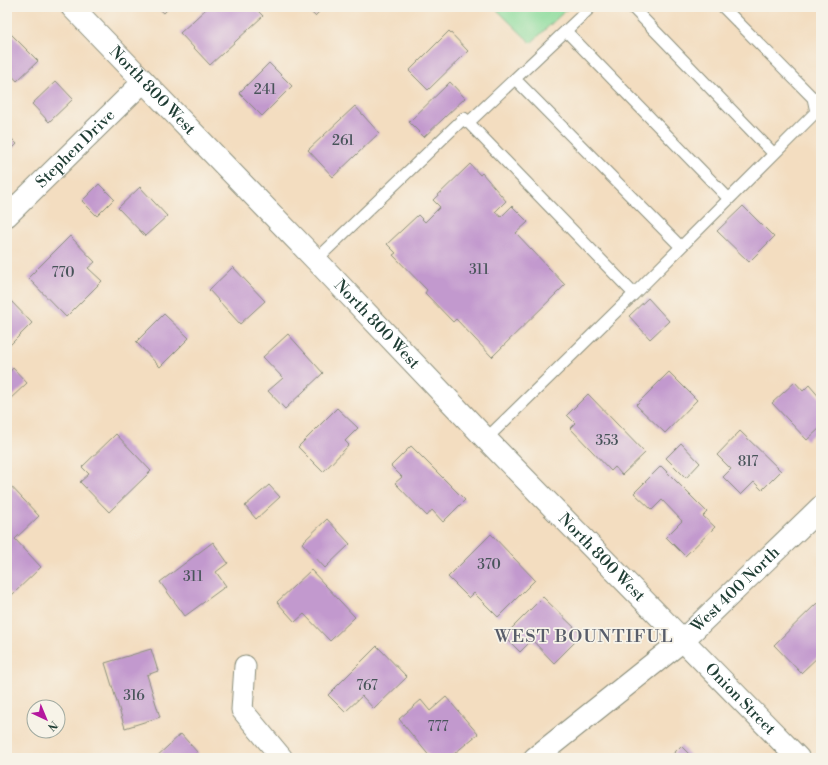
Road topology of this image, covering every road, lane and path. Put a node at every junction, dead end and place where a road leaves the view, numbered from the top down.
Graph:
1 (72, 7) edge
2 (591, 7) edge
3 (632, 7) edge
4 (723, 7) edge
5 (566, 31) junction
6 (515, 79) junction
7 (144, 81) junction
8 (468, 123) junction
9 (774, 154) junction
10 (729, 199) junction
11 (7, 216) edge
12 (681, 247) junction
13 (316, 260) junction
14 (634, 294) junction
15 (486, 439) junction
16 (821, 507) edge
17 (682, 640) junction
18 (245, 666) dead end
19 (539, 757) edge
20 (282, 758) edge
21 (798, 758) edge

1 - 7 street, North 800 West
2 - 5 lane
3 - 9 lane
4 - 9 lane
5 - 6 lane
5 - 10 lane
6 - 8 lane
6 - 12 lane
7 - 11 street, Stephen Drive
7 - 13 street, North 800 West
8 - 13 lane
8 - 14 lane
9 - 10 lane
10 - 12 lane
12 - 14 lane
13 - 15 street, North 800 West
14 - 15 lane
15 - 17 street, North 800 West
16 - 17 street, West 400 North
17 - 19 street, West 400 North
17 - 21 street, Onion Street
18 - 20 street

